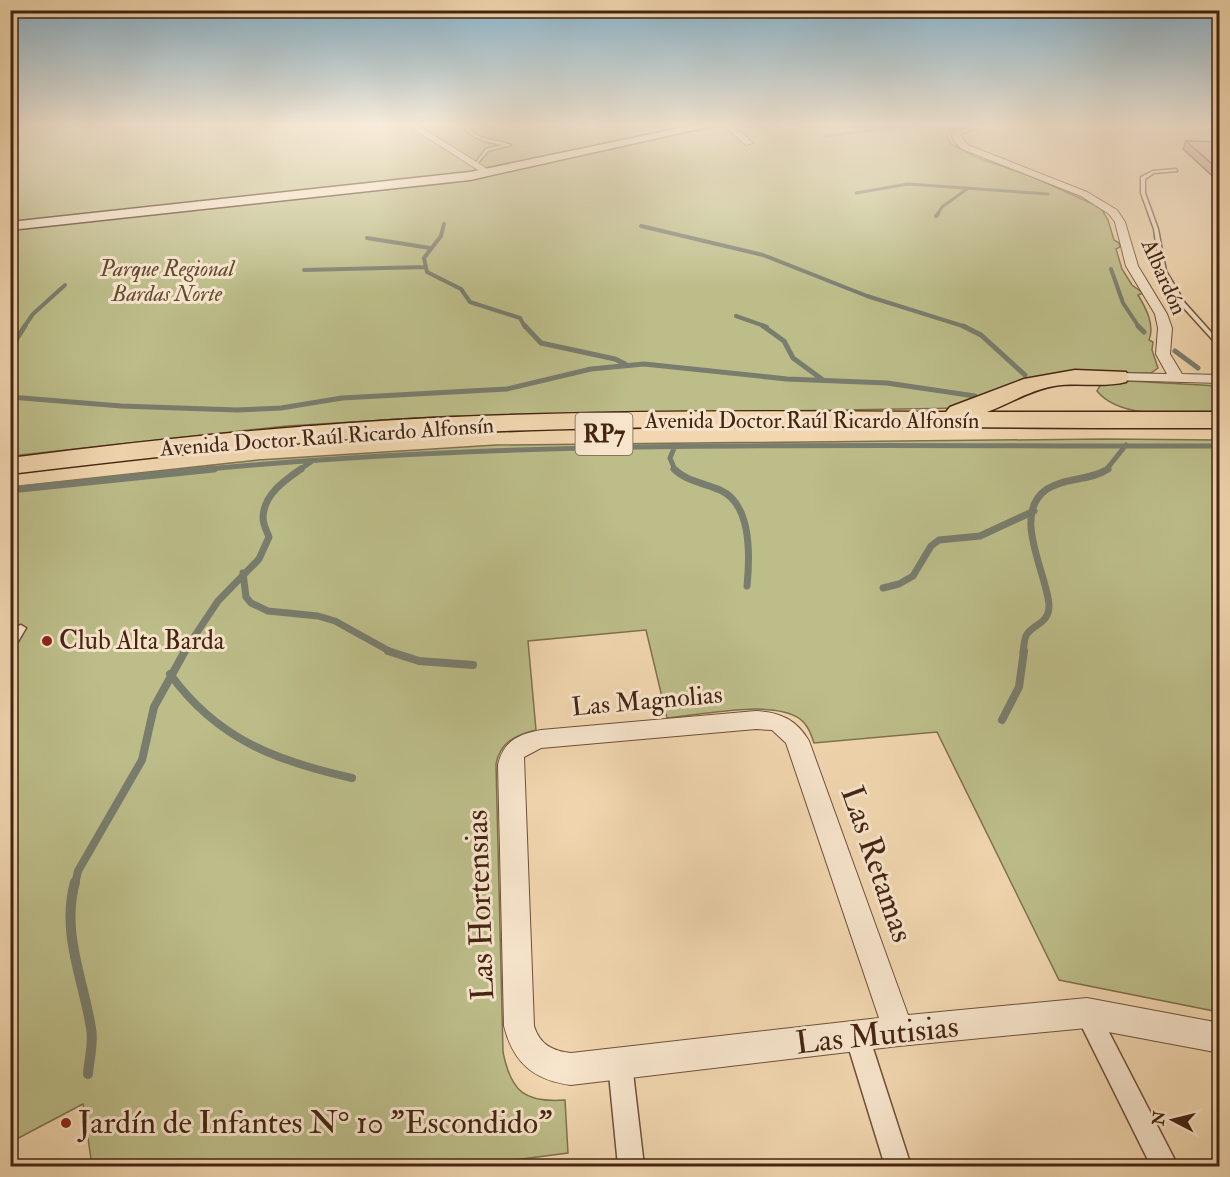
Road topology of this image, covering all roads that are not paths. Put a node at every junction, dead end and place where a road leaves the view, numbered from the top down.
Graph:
1 (417, 181) edge
2 (1049, 181) edge
3 (1143, 181) edge
4 (10, 226) edge
5 (1220, 346) edge
6 (1117, 377) junction
7 (1177, 378) junction
8 (1220, 379) edge
9 (862, 421) junction
10 (1213, 427) edge
11 (10, 466) edge
12 (10, 478) edge
13 (21, 628) dead end
14 (10, 648) edge
15 (781, 724) joint
16 (519, 746) joint
17 (1087, 1014) junction
18 (899, 1031) junction
19 (857, 1036) junction
20 (1220, 1038) edge
21 (536, 1059) joint
22 (620, 1064) junction
23 (631, 1167) edge
24 (898, 1167) edge
25 (1165, 1167) edge

1 - 4 main road
2 - 7 street, Albardón
3 - 5 lane
6 - 7 street
6 - 9 highway
6 - 10 highway
7 - 8 street
9 - 10 highway, Avenida Doctor Raúl Ricardo Alfonsín / RP7
9 - 11 highway, Avenida Doctor Raúl Ricardo Alfonsín / RP7
10 - 12 highway, Avenida Doctor Raúl Ricardo Alfonsín / RP7
13 - 14 lane
15 - 16 street, Las Magnolias
15 - 18 street, Las Retamas
16 - 21 street, Las Hortensias
17 - 18 street, Las Mutisias
17 - 20 street, Las Mutisias
17 - 25 street
18 - 19 street, Las Mutisias
19 - 22 street, Las Mutisias
19 - 24 street
21 - 22 street, Las Mutisias
22 - 23 street

